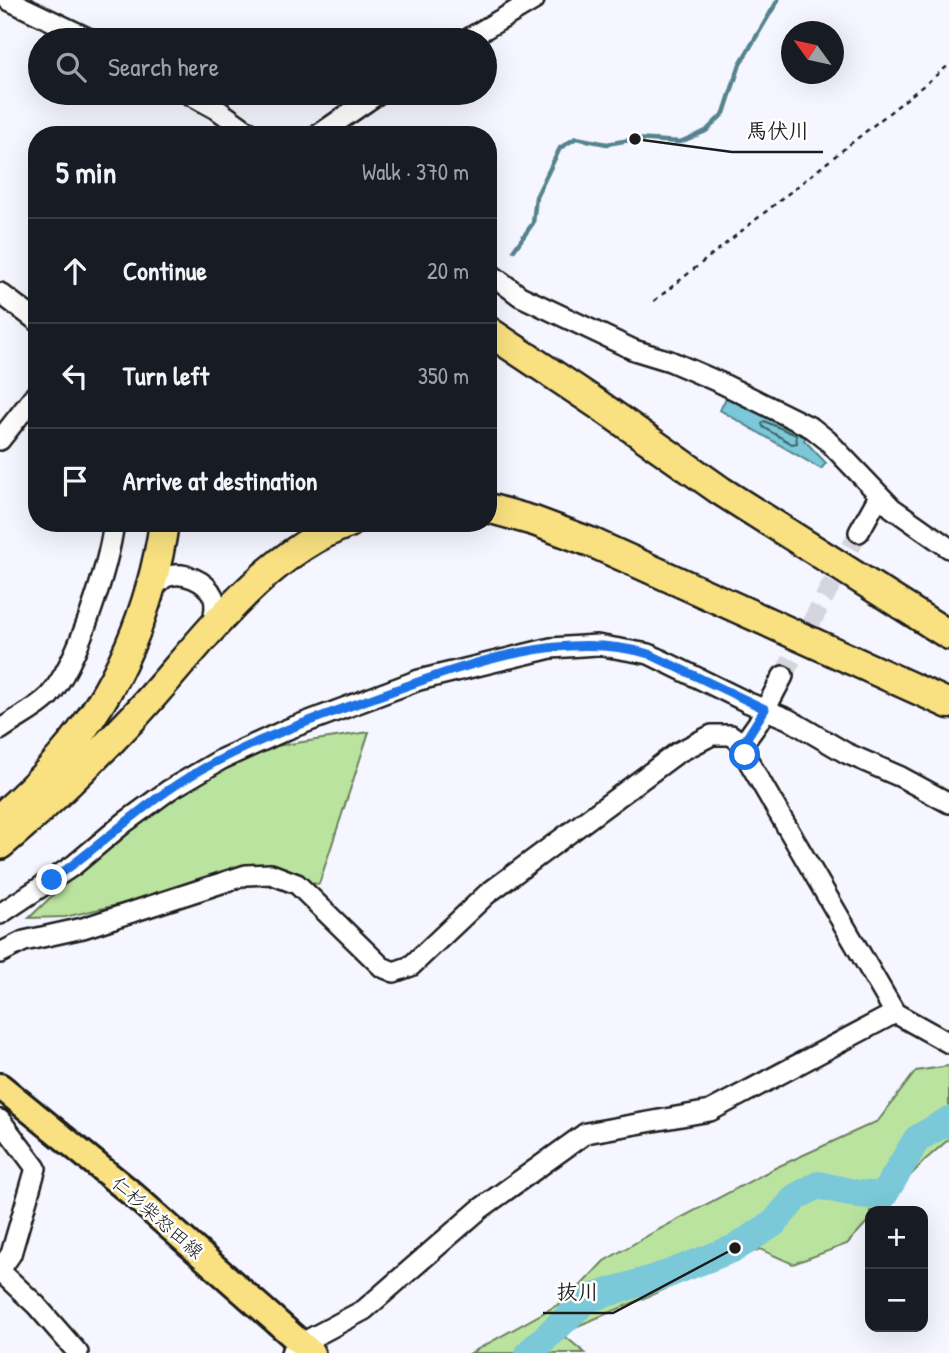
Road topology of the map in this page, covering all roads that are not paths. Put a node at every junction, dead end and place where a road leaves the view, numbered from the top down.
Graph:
1 (8, 0) edge
2 (534, 0) edge
3 (67, 28) edge
4 (486, 28) edge
5 (209, 105) edge
6 (362, 105) edge
7 (240, 126) edge
8 (331, 126) edge
9 (497, 280) edge
10 (0, 293) edge
11 (28, 314) edge
12 (497, 337) edge
13 (28, 404) edge
14 (0, 440) edge
15 (879, 496) junction
16 (497, 511) edge
17 (112, 532) edge
18 (162, 532) edge
19 (332, 532) edge
20 (859, 533) tunnel mouth
21 (949, 548) edge
22 (150, 592) junction
23 (210, 632) junction
24 (949, 635) edge
25 (783, 676) tunnel mouth
26 (949, 704) edge
27 (765, 709) junction
28 (0, 730) edge
29 (743, 744) junction
30 (949, 803) edge
31 (0, 818) edge
32 (0, 845) edge
33 (0, 914) edge
34 (0, 923) edge
35 (6, 950) edge
36 (895, 1013) junction
37 (949, 1043) edge
38 (0, 1086) edge
39 (0, 1120) edge
40 (0, 1270) edge
41 (302, 1350) edge
42 (78, 1353) edge

1 - 3 street
2 - 4 street
5 - 7 street
6 - 8 street
9 - 15 street
10 - 11 street
12 - 24 highway
13 - 14 street
15 - 20 street
15 - 21 street
16 - 26 highway
17 - 28 street
18 - 22 highway
19 - 23 highway
22 - 23 street
22 - 31 highway
23 - 32 highway
25 - 27 street
27 - 29 street
27 - 30 street
27 - 33 street
29 - 35 street
29 - 36 street
34 - 35 street
36 - 37 street
36 - 41 street
38 - 41 main road, 仁杉柴怒田線
39 - 40 street
40 - 42 street

